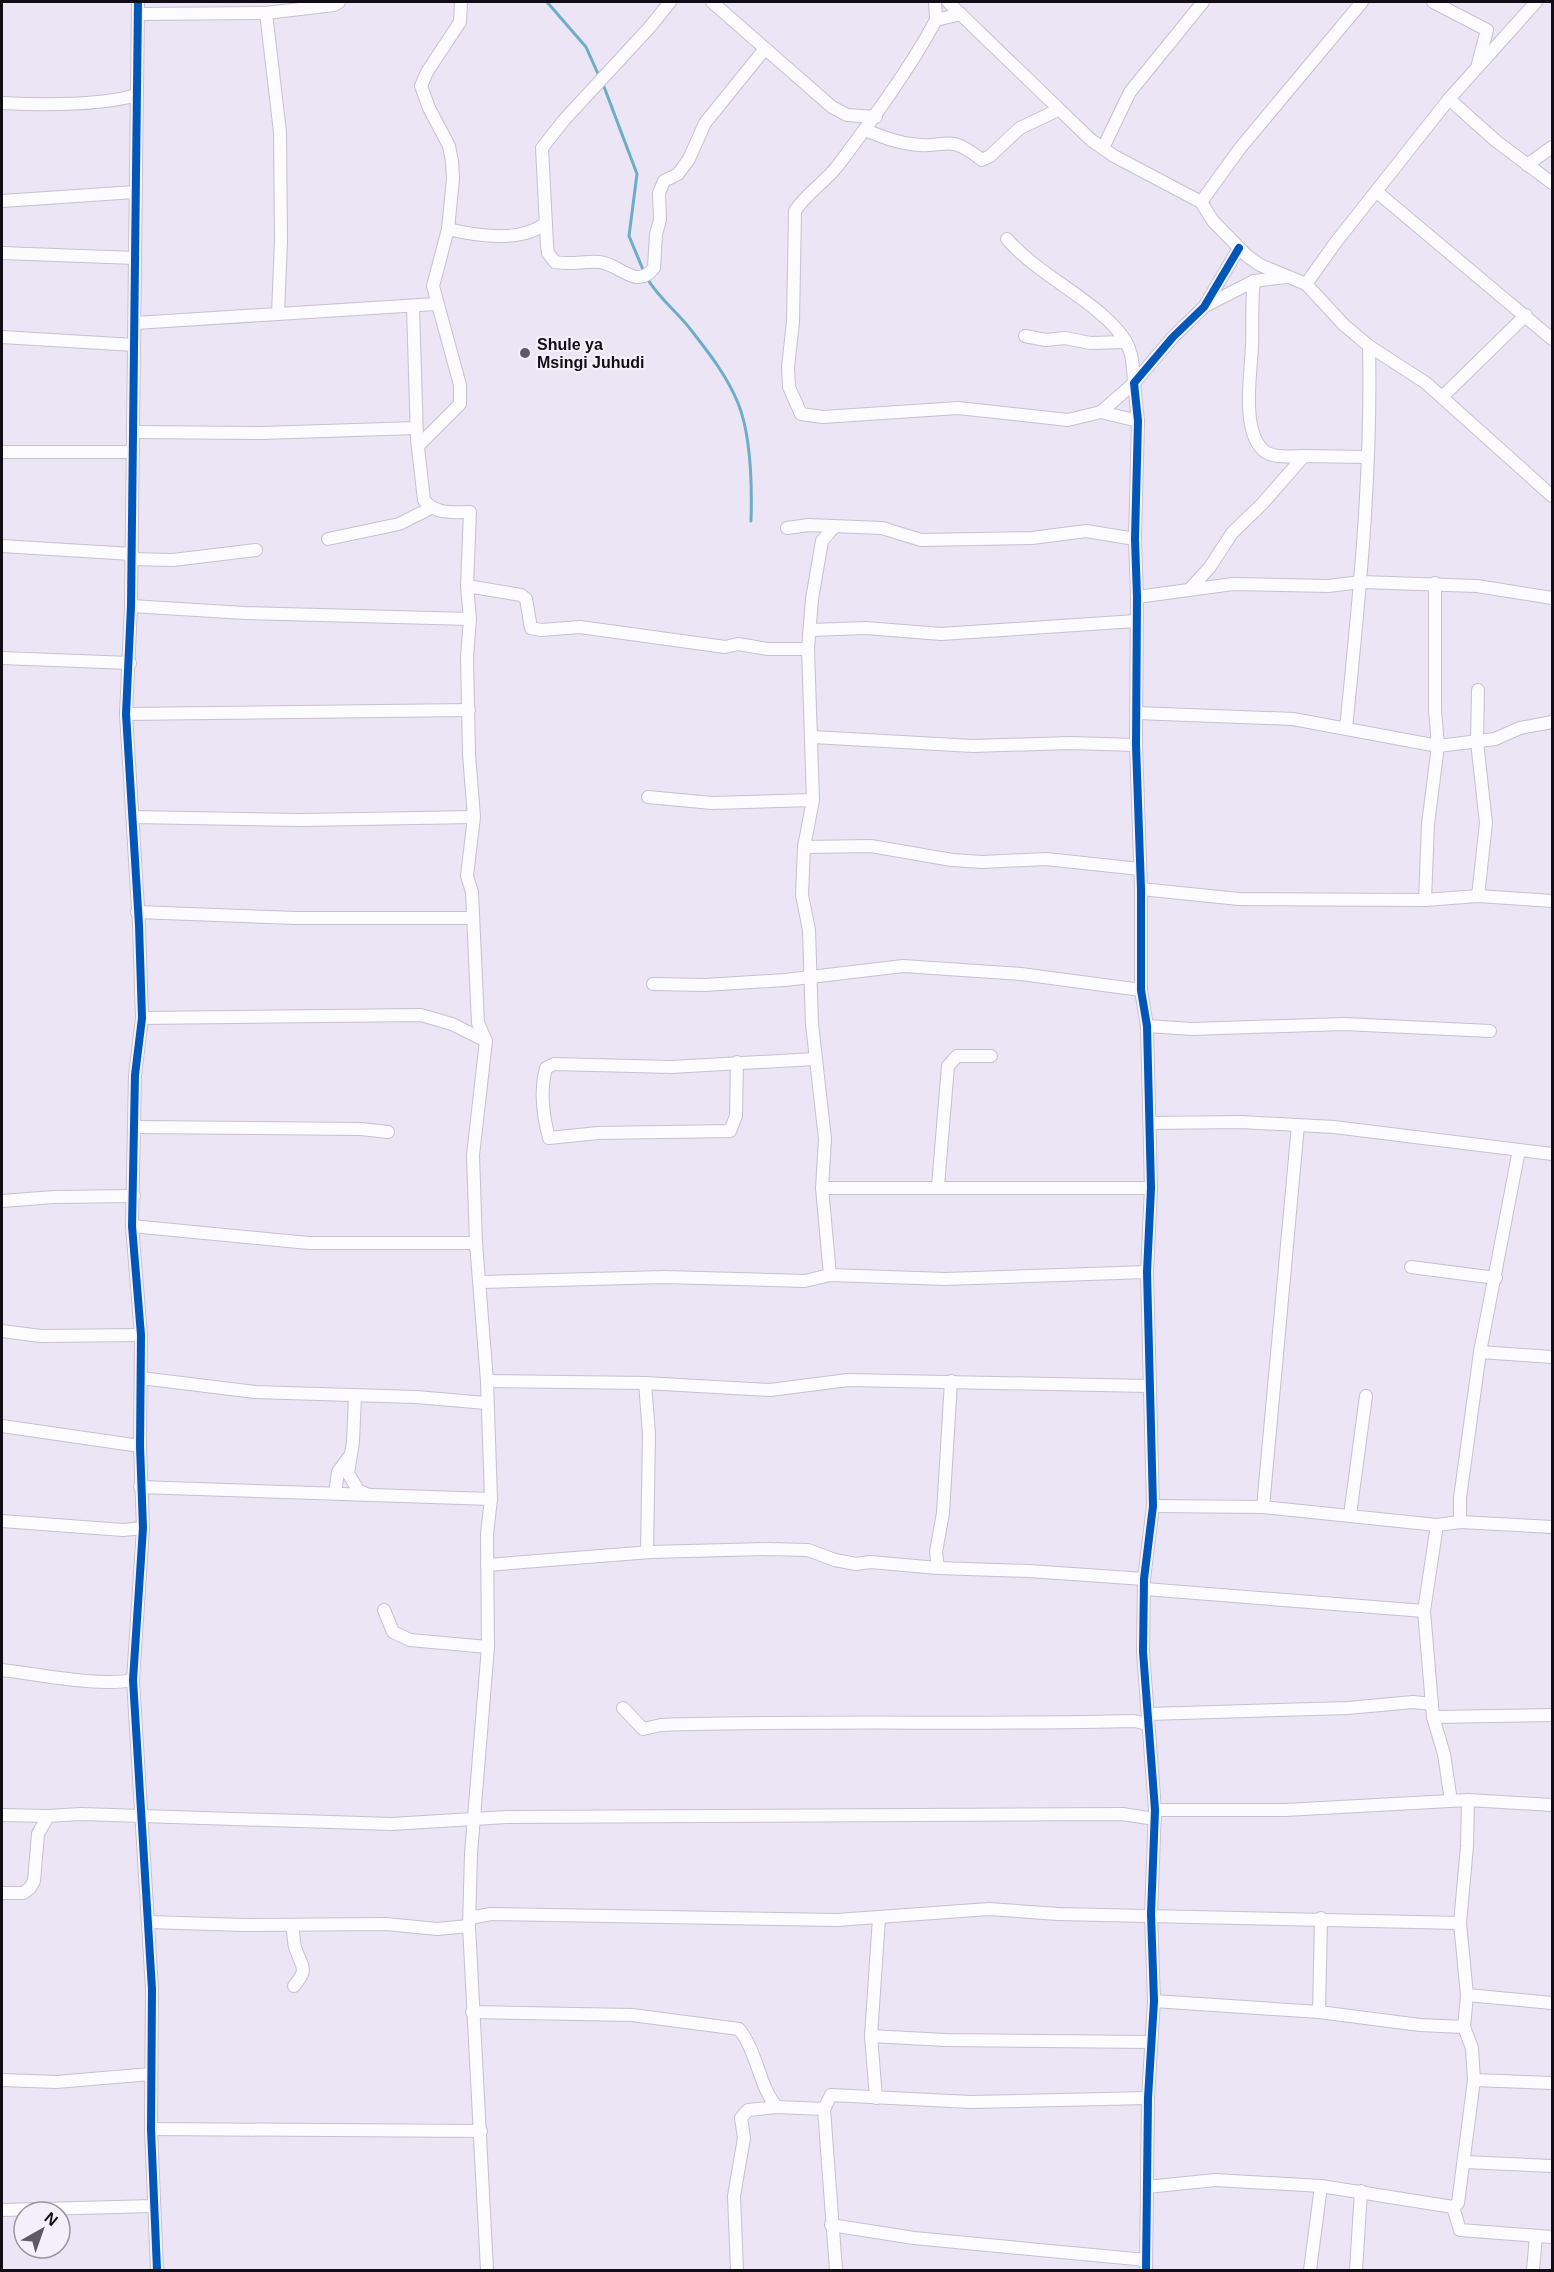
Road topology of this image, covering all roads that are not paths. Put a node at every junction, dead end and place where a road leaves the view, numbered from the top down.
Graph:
1 (339, 2) edge
2 (461, 2) edge
3 (670, 2) edge
4 (712, 2) edge
5 (935, 2) edge
6 (948, 2) edge
7 (1203, 2) edge
8 (1362, 2) edge
9 (1433, 2) edge
10 (1536, 2) edge
11 (138, 8) edge
12 (266, 13) junction
13 (961, 14) junction
14 (936, 20) junction
15 (1515, 26) junction
16 (1487, 30) junction
17 (764, 50) junction
18 (1478, 64) junction
19 (137, 95) junction
20 (1449, 99) junction
21 (2, 103) edge
22 (1058, 110) junction
23 (876, 117) junction
24 (865, 130) junction
25 (1552, 147) edge
26 (1102, 148) junction
27 (1527, 165) junction
28 (1552, 183) edge
29 (135, 192) junction
30 (1377, 192) junction
31 (2, 201) edge
32 (1201, 202) junction
33 (546, 223) junction
34 (448, 229) junction
35 (528, 234) junction
36 (1007, 239) dead end
37 (547, 246) junction
38 (1239, 248) junction
39 (2, 254) edge
40 (135, 258) junction
41 (1287, 276) junction
42 (1254, 281) junction
43 (1306, 284) junction
44 (436, 304) junction
45 (412, 307) junction
46 (1204, 308) junction
47 (278, 314) junction
48 (1526, 315) junction
49 (135, 323) junction
50 (1025, 336) dead end
51 (2, 337) edge
52 (1552, 339) edge
53 (1126, 342) junction
54 (134, 345) junction
55 (1369, 346) junction
56 (1134, 383) junction
57 (1442, 397) junction
58 (1101, 412) junction
59 (1138, 421) junction
60 (416, 428) junction
61 (133, 432) junction
62 (418, 446) junction
63 (2, 452) edge
64 (133, 452) junction
65 (1304, 456) junction
66 (1367, 457) junction
67 (1552, 496) edge
68 (431, 508) junction
69 (834, 527) junction
70 (788, 528) dead end
71 (328, 539) dead end
72 (1135, 539) junction
73 (2, 546) edge
74 (256, 550) dead end
75 (132, 557) junction
76 (1361, 582) junction
77 (1435, 583) junction
78 (467, 586) junction
79 (1190, 589) junction
80 (1137, 597) junction
81 (1552, 598) edge
82 (131, 606) junction
83 (470, 619) junction
84 (1136, 621) junction
85 (811, 630) junction
86 (808, 649) junction
87 (2, 658) edge
88 (130, 663) junction
89 (1478, 690) dead end
90 (469, 710) junction
91 (1137, 713) junction
92 (126, 714) junction
93 (1552, 722) edge
94 (1346, 728) junction
95 (813, 737) junction
96 (1477, 742) junction
97 (1137, 745) junction
98 (1437, 746) junction
99 (648, 796) dead end
100 (813, 800) junction
101 (133, 817) junction
102 (474, 817) junction
103 (804, 847) junction
104 (1140, 869) junction
105 (1142, 889) junction
106 (1478, 896) junction
107 (1425, 900) junction
108 (1552, 901) edge
109 (137, 912) junction
110 (471, 918) junction
111 (809, 977) junction
112 (653, 984) dead end
113 (1141, 990) junction
114 (142, 1018) junction
115 (1147, 1026) junction
116 (1490, 1030) dead end
117 (486, 1041) junction
118 (991, 1056) dead end
119 (815, 1059) junction
120 (738, 1062) junction
121 (1150, 1123) junction
122 (1298, 1125) junction
123 (135, 1127) junction
124 (388, 1132) dead end
125 (1519, 1150) junction
126 (1552, 1154) edge
127 (938, 1186) junction
128 (822, 1188) junction
129 (1151, 1188) junction
130 (134, 1196) junction
131 (2, 1202) edge
132 (132, 1226) junction
133 (476, 1243) junction
134 (1411, 1267) dead end
135 (1147, 1272) junction
136 (830, 1275) junction
137 (1496, 1278) junction
138 (482, 1282) junction
139 (2, 1331) edge
140 (141, 1335) junction
141 (1480, 1352) junction
142 (1552, 1357) edge
143 (141, 1378) junction
144 (487, 1381) junction
145 (951, 1381) junction
146 (645, 1383) junction
147 (1148, 1386) junction
148 (355, 1396) junction
149 (1366, 1396) dead end
150 (486, 1402) junction
151 (2, 1426) edge
152 (140, 1446) junction
153 (350, 1456) junction
154 (140, 1487) junction
155 (335, 1493) junction
156 (368, 1495) junction
157 (491, 1499) junction
158 (1153, 1506) junction
159 (1263, 1507) junction
160 (1350, 1515) junction
161 (2, 1521) edge
162 (1460, 1522) junction
163 (1437, 1526) junction
164 (1552, 1527) edge
165 (143, 1528) junction
166 (647, 1552) junction
167 (487, 1565) junction
168 (938, 1568) junction
169 (1144, 1584) junction
170 (384, 1610) dead end
171 (1424, 1611) junction
172 (488, 1647) junction
173 (2, 1670) edge
174 (133, 1680) junction
175 (623, 1708) dead end
176 (1433, 1710) junction
177 (1552, 1715) edge
178 (1148, 1719) junction
179 (1468, 1800) junction
180 (1451, 1802) junction
181 (1552, 1805) edge
182 (1155, 1814) junction
183 (2, 1815) edge
184 (48, 1816) junction
185 (142, 1817) junction
186 (475, 1818) junction
187 (2, 1893) edge
188 (1151, 1914) junction
189 (879, 1918) junction
190 (1321, 1918) junction
191 (148, 1922) junction
192 (470, 1922) junction
193 (1460, 1923) junction
194 (292, 1925) junction
195 (294, 1986) dead end
196 (1467, 1995) junction
197 (1154, 2001) junction
198 (1552, 2003) edge
199 (472, 2012) junction
200 (1319, 2012) junction
201 (1464, 2026) junction
202 (872, 2036) junction
203 (1151, 2042) junction
204 (151, 2074) junction
205 (2, 2080) edge
206 (1474, 2080) junction
207 (1552, 2083) edge
208 (876, 2098) junction
209 (1149, 2098) junction
210 (777, 2107) junction
211 (825, 2109) junction
212 (151, 2129) junction
213 (481, 2130) junction
214 (1464, 2162) junction
215 (1552, 2166) edge
216 (1321, 2186) junction
217 (1147, 2187) junction
218 (1361, 2191) junction
219 (154, 2206) junction
220 (1453, 2207) junction
221 (2, 2210) edge
222 (831, 2225) junction
223 (1536, 2236) junction
224 (1552, 2237) edge
225 (1146, 2265) edge
226 (158, 2271) edge
227 (486, 2271) edge
228 (737, 2271) edge
229 (836, 2271) edge
230 (1310, 2271) edge
231 (1356, 2271) edge
232 (1533, 2271) edge

1 - 12 street
2 - 34 street
3 - 33 street
4 - 17 street
5 - 14 street
6 - 13 street
7 - 26 street
8 - 32 street
9 - 16 street
10 - 15 street
11 - 12 street
11 - 19 street
12 - 47 street
13 - 14 street
13 - 22 street
14 - 23 street
15 - 16 street
15 - 18 street
16 - 18 street
17 - 23 street
17 - 37 street
18 - 20 street
19 - 21 street
19 - 29 street
20 - 27 street
20 - 30 street
22 - 24 street
22 - 26 street
23 - 24 street
24 - 58 street
25 - 27 street
26 - 32 street
27 - 28 street
29 - 31 street
29 - 40 street
30 - 43 street
30 - 48 street
32 - 38 street
33 - 35 street
33 - 37 street
34 - 35 street
34 - 44 street
35 - 37 street
36 - 53 street
38 - 41 street
38 - 46 street
39 - 40 street
40 - 49 street
41 - 42 street
41 - 43 street
42 - 46 street
42 - 65 street
43 - 55 street
44 - 45 street
44 - 62 street
45 - 47 street
45 - 60 street
46 - 56 street
47 - 49 street
48 - 52 street
48 - 57 street
49 - 54 street
50 - 53 street
51 - 54 street
53 - 56 street
54 - 61 street
55 - 57 street
55 - 66 street
56 - 58 street
56 - 59 street
57 - 67 street
58 - 59 street
59 - 72 street
60 - 61 street
60 - 62 street
61 - 64 street
62 - 68 street
63 - 64 street
64 - 75 street
65 - 66 street
65 - 79 street
66 - 76 street
68 - 71 street
68 - 78 street
69 - 70 street
69 - 72 street
69 - 85 street
72 - 80 street
73 - 75 street
74 - 75 street
75 - 82 street
76 - 77 street
76 - 79 street
76 - 94 street
77 - 81 street
77 - 98 street
78 - 83 street
78 - 86 street
79 - 80 street
80 - 84 street
82 - 83 street
82 - 88 street
83 - 90 street
84 - 85 street
84 - 91 street
85 - 86 street
86 - 95 street
87 - 88 street
88 - 92 street
89 - 96 street
90 - 92 street
90 - 102 street
91 - 94 street
91 - 97 street
92 - 101 street
93 - 96 street
94 - 98 street
95 - 97 street
95 - 100 street
96 - 98 street
96 - 106 street
97 - 104 street
98 - 107 street
99 - 100 street
100 - 103 street
101 - 102 street
101 - 109 street
102 - 110 street
103 - 104 street
103 - 111 street
104 - 105 street
105 - 107 street
105 - 113 street
106 - 107 street
106 - 108 street
109 - 110 street
109 - 114 street
110 - 117 street
111 - 112 street
111 - 113 street
111 - 119 street
113 - 115 street
114 - 117 street
114 - 123 street
115 - 116 street
115 - 121 street
117 - 133 street
118 - 127 street
119 - 120 street
119 - 128 street
120 - 120 street
121 - 122 street
121 - 129 street
122 - 125 street
122 - 159 street
123 - 124 street
123 - 130 street
125 - 126 street
125 - 137 street
127 - 128 street
127 - 129 street
128 - 136 street
129 - 135 street
130 - 131 street
130 - 132 street
132 - 133 street
132 - 140 street
133 - 138 street
134 - 137 street
135 - 136 street
135 - 147 street
136 - 138 street
137 - 141 street
138 - 144 street
139 - 140 street
140 - 143 street
141 - 142 street
141 - 162 street
143 - 148 street
143 - 152 street
144 - 146 street
144 - 150 street
145 - 146 street
145 - 147 street
145 - 168 street
146 - 166 street
147 - 158 street
148 - 150 street
148 - 153 street
149 - 160 street
150 - 157 street
151 - 152 street
152 - 154 street
153 - 155 street
153 - 156 street
154 - 155 street
154 - 165 street
155 - 156 street
156 - 157 street
157 - 167 street
158 - 159 street
158 - 169 street
159 - 160 street
160 - 163 street
161 - 165 street
162 - 163 street
162 - 164 street
163 - 171 street
165 - 174 street
166 - 167 street
166 - 168 street
167 - 172 street
168 - 169 street
169 - 171 street
169 - 178 street
170 - 172 street
171 - 176 street
172 - 186 street
173 - 174 street
174 - 185 street
175 - 178 street
176 - 177 street
176 - 178 street
176 - 180 street
178 - 182 street
179 - 180 street
179 - 181 street
179 - 193 street
180 - 182 street
182 - 186 street
182 - 188 street
183 - 184 street
184 - 185 street
184 - 187 street
185 - 186 street
185 - 191 street
186 - 192 street
188 - 189 street
188 - 190 street
188 - 197 street
189 - 192 street
189 - 202 street
190 - 193 street
190 - 200 street
191 - 194 street
191 - 204 street
192 - 194 street
192 - 199 street
193 - 196 street
194 - 195 street
196 - 198 street
196 - 201 street
197 - 200 street
197 - 203 street
199 - 210 street
199 - 213 street
200 - 201 street
201 - 206 street
202 - 203 street
202 - 208 street
203 - 209 street
204 - 205 street
204 - 212 street
206 - 207 street
206 - 214 street
208 - 209 street
208 - 211 street
209 - 217 street
210 - 211 street
210 - 228 street
211 - 222 street
212 - 213 street
212 - 219 street
213 - 227 street
214 - 215 street
214 - 220 street
216 - 217 street
216 - 218 street
216 - 230 street
217 - 225 street
218 - 220 street
218 - 231 street
219 - 221 street
219 - 226 street
220 - 223 street
222 - 225 street
222 - 229 street
223 - 224 street
223 - 232 street

